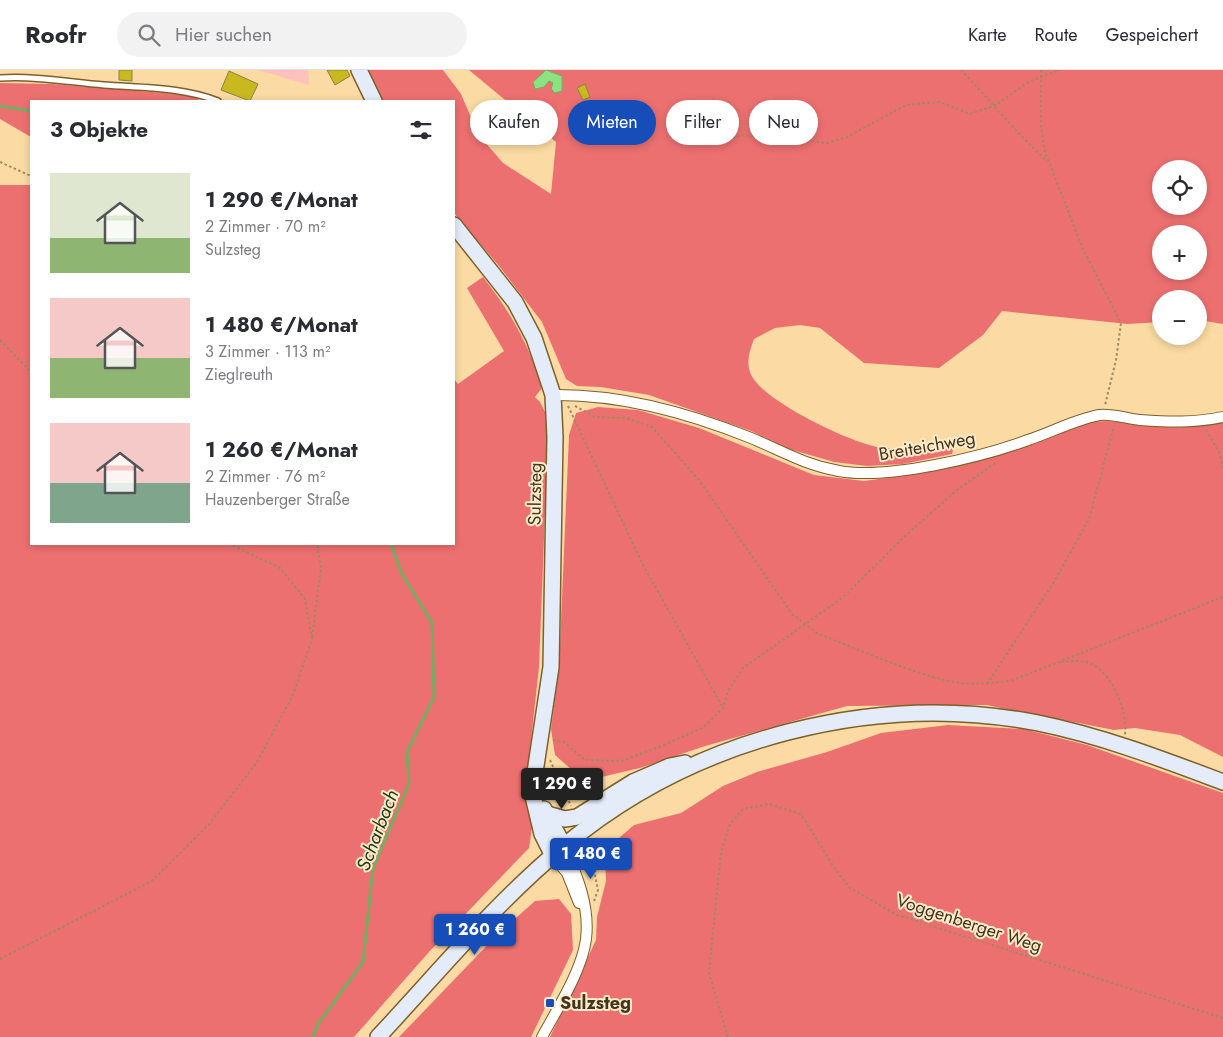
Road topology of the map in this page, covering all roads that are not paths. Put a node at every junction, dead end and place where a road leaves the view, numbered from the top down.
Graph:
1 (359, 70) edge
2 (0, 78) edge
3 (214, 100) edge
4 (374, 100) edge
5 (455, 226) edge
6 (553, 395) junction
7 (1223, 417) edge
8 (706, 759) junction
9 (1223, 782) edge
10 (532, 792) junction
11 (547, 814) junction
12 (558, 851) junction
13 (586, 922) junction
14 (378, 1037) edge
15 (542, 1037) edge

1 - 4 main road
2 - 3 lane
5 - 6 main road, Sulzsteg
6 - 7 street, Breiteichweg
6 - 10 main road, Sulzsteg
8 - 9 main road
8 - 11 main road
8 - 12 main road
10 - 11 main road
10 - 12 main road, Sulzsteg
11 - 12 main road
12 - 13 street
12 - 13 street
12 - 14 main road
13 - 15 street

